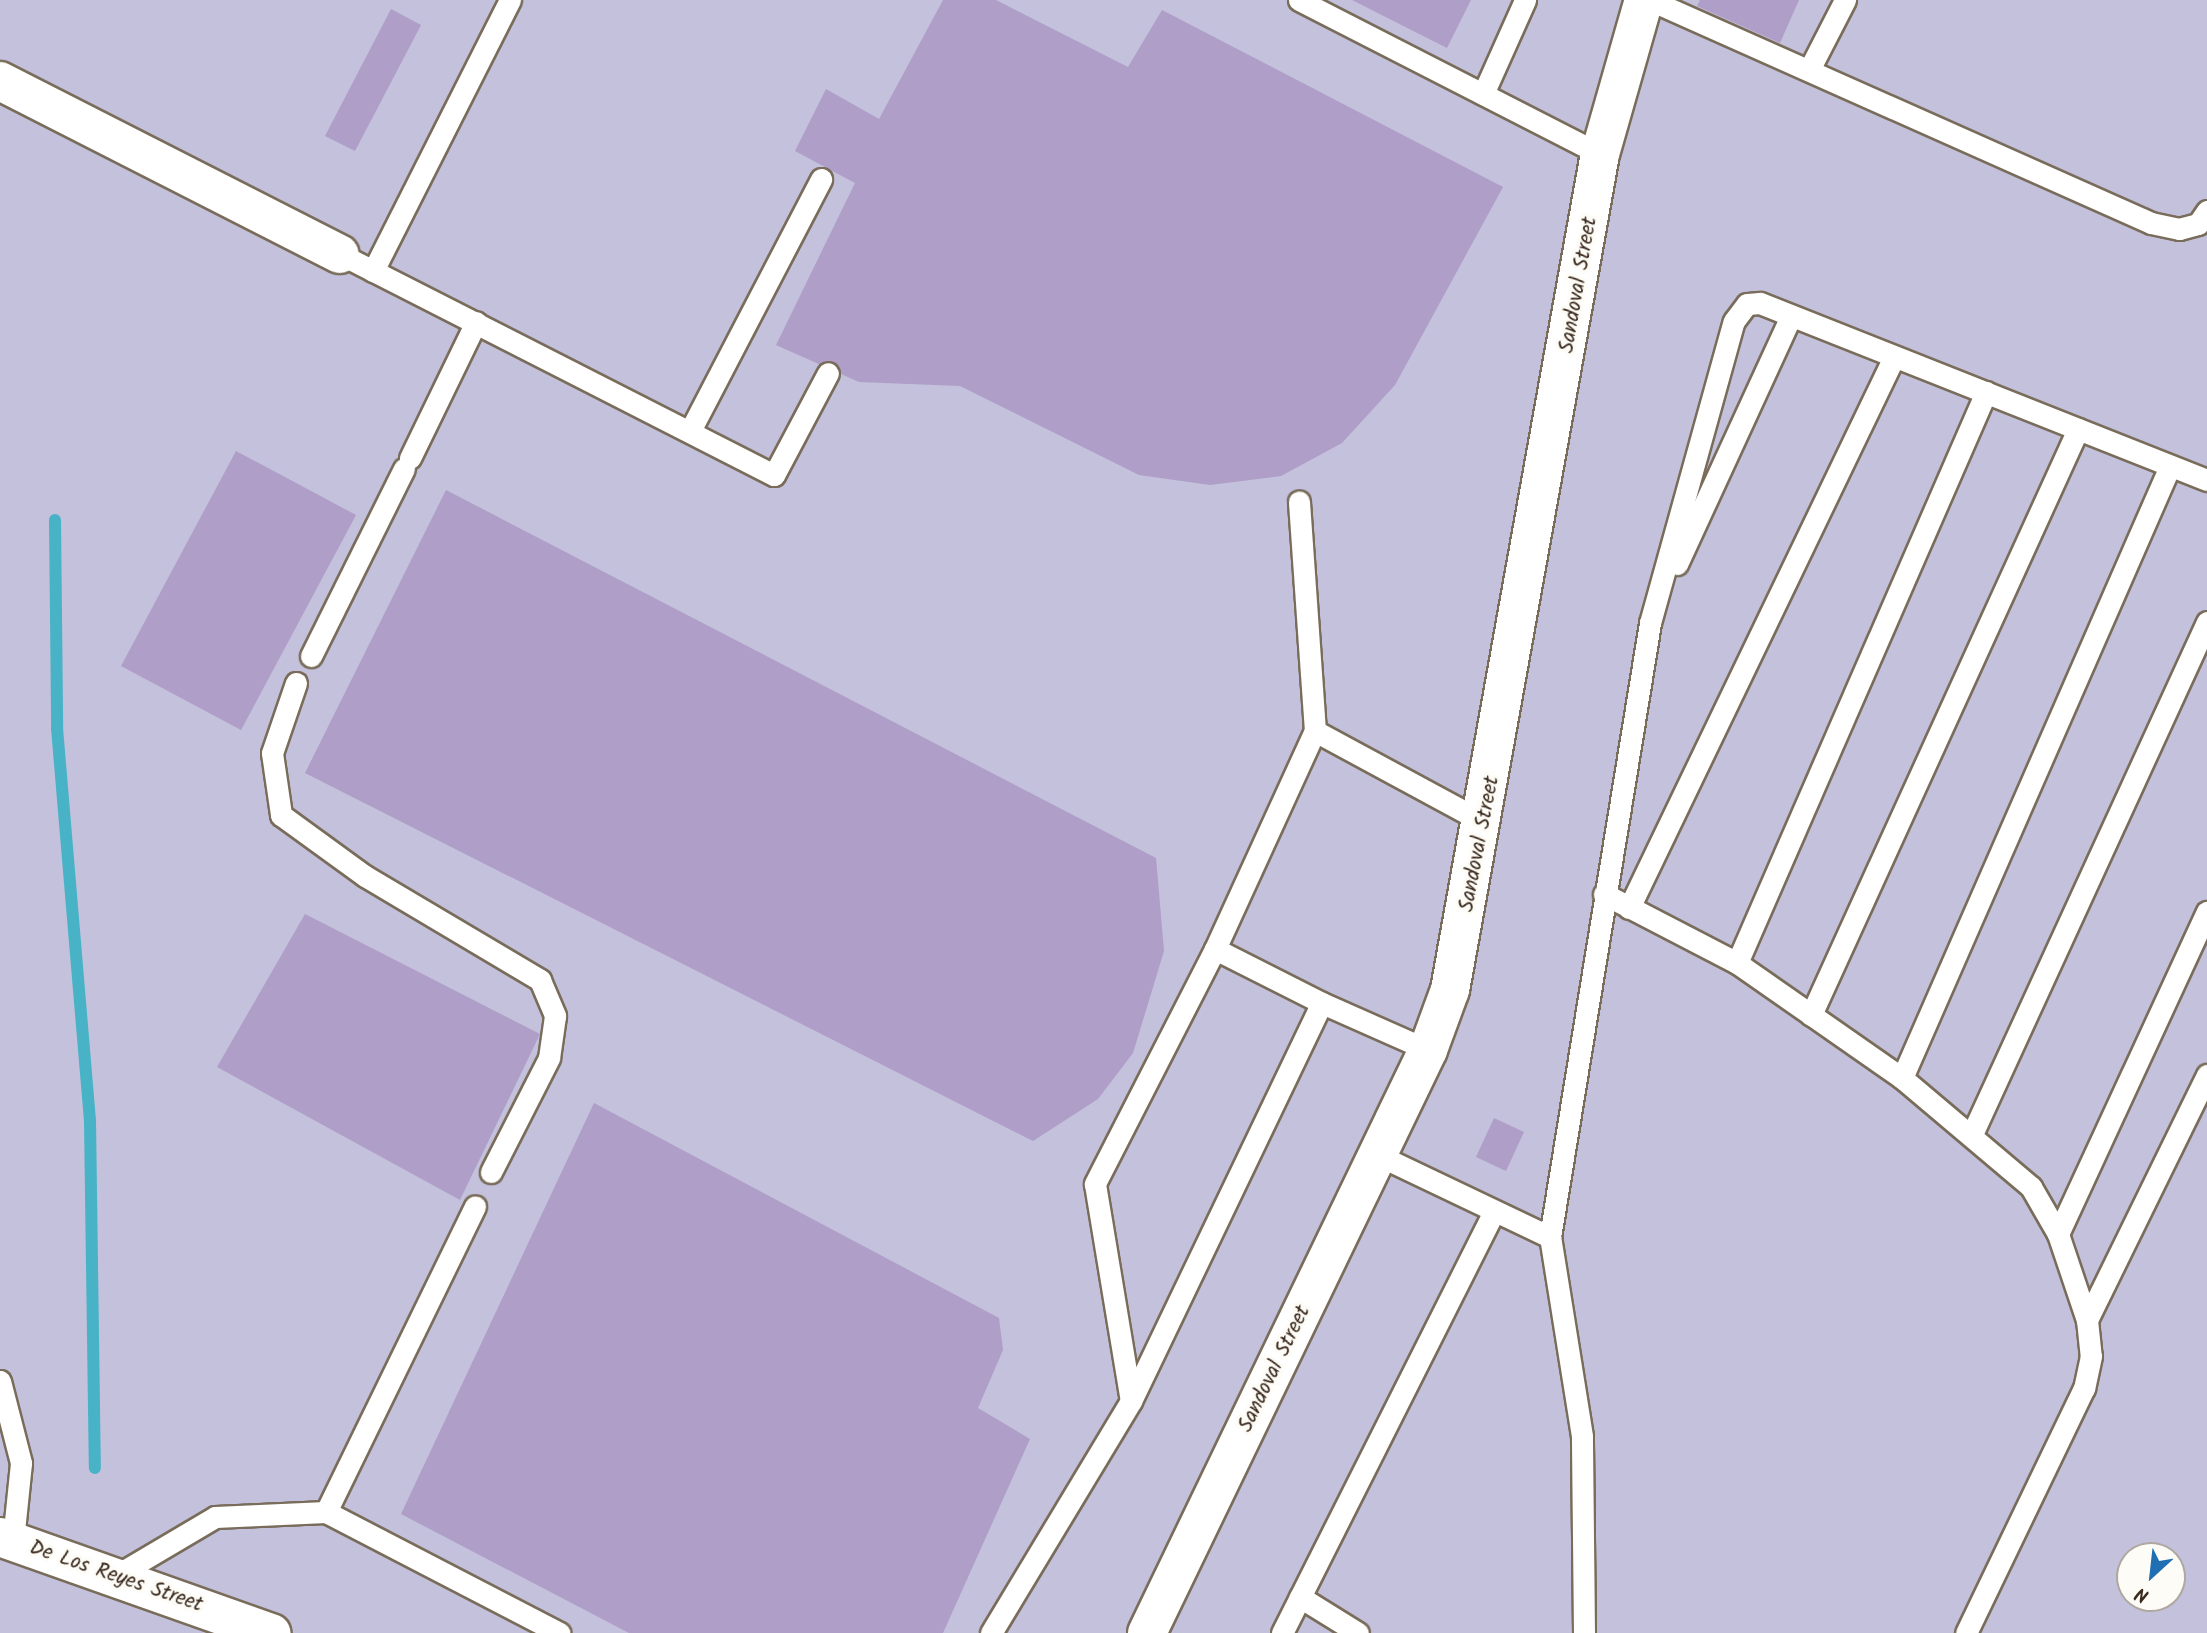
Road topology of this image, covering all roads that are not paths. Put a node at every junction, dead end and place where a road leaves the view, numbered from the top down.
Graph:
1 (510, 0) edge
2 (1299, 0) edge
3 (1525, 0) edge
4 (1644, 0) edge
5 (1650, 0) edge
6 (1845, 0) edge
7 (1809, 70) junction
8 (0, 81) edge
9 (1483, 94) junction
10 (1600, 154) junction
11 (821, 179) dead end
12 (2207, 211) edge
13 (356, 262) junction
14 (1791, 316) junction
15 (476, 322) junction
16 (1894, 357) junction
17 (828, 373) dead end
18 (1986, 392) junction
19 (2078, 429) junction
20 (690, 431) junction
21 (2170, 466) junction
22 (2207, 480) edge
23 (1298, 502) dead end
24 (2207, 622) edge
25 (1650, 623) junction
26 (311, 656) dead end
27 (296, 683) dead end
28 (1315, 731) junction
29 (1485, 824) junction
30 (1604, 894) junction
31 (1629, 908) junction
32 (2207, 912) edge
33 (1215, 949) junction
34 (1737, 963) junction
35 (1322, 1003) junction
36 (1811, 1015) junction
37 (1429, 1051) junction
38 (2207, 1075) edge
39 (1902, 1078) junction
40 (1973, 1132) junction
41 (1378, 1156) junction
42 (491, 1172) dead end
43 (475, 1206) dead end
44 (1494, 1210) junction
45 (2058, 1234) junction
46 (1550, 1237) junction
47 (2087, 1320) junction
48 (0, 1381) edge
49 (1131, 1401) junction
50 (326, 1512) junction
51 (7, 1539) edge
52 (117, 1575) junction
53 (1300, 1597) junction
54 (271, 1633) edge
55 (559, 1633) edge
56 (991, 1633) edge
57 (1146, 1633) edge
58 (1282, 1633) edge
59 (1358, 1633) edge
60 (1584, 1633) edge
61 (1966, 1633) edge

1 - 13 lane
2 - 9 lane
3 - 9 lane
4 - 10 street, Sandoval Street
5 - 7 lane
6 - 7 lane
7 - 12 lane
8 - 13 street
9 - 10 lane
10 - 29 street, Sandoval Street
11 - 20 lane
13 - 15 lane
14 - 16 lane
14 - 25 lane
14 - 25 lane
15 - 20 lane
15 - 26 lane
16 - 18 lane
16 - 31 lane
17 - 20 lane
18 - 19 lane
18 - 34 lane
19 - 21 lane
19 - 36 lane
21 - 22 lane
21 - 39 lane
23 - 28 lane
24 - 40 lane
25 - 30 lane
27 - 42 lane
28 - 29 lane
28 - 33 lane
29 - 37 street, Sandoval Street
30 - 31 lane
30 - 46 lane
31 - 34 lane
32 - 45 lane
33 - 35 lane
33 - 49 lane
34 - 36 lane
35 - 37 lane
35 - 49 lane
36 - 39 lane
37 - 41 street, Sandoval Street
38 - 47 lane
39 - 40 lane
40 - 45 lane
41 - 44 lane
41 - 57 street, Sandoval Street
43 - 50 lane
44 - 46 lane
44 - 53 lane
45 - 47 lane
46 - 60 lane
47 - 61 lane
48 - 51 lane
49 - 56 lane
50 - 52 lane
50 - 55 lane
51 - 52 street, De Los Reyes Street
52 - 54 street, De Los Reyes Street
53 - 58 lane
53 - 59 lane

